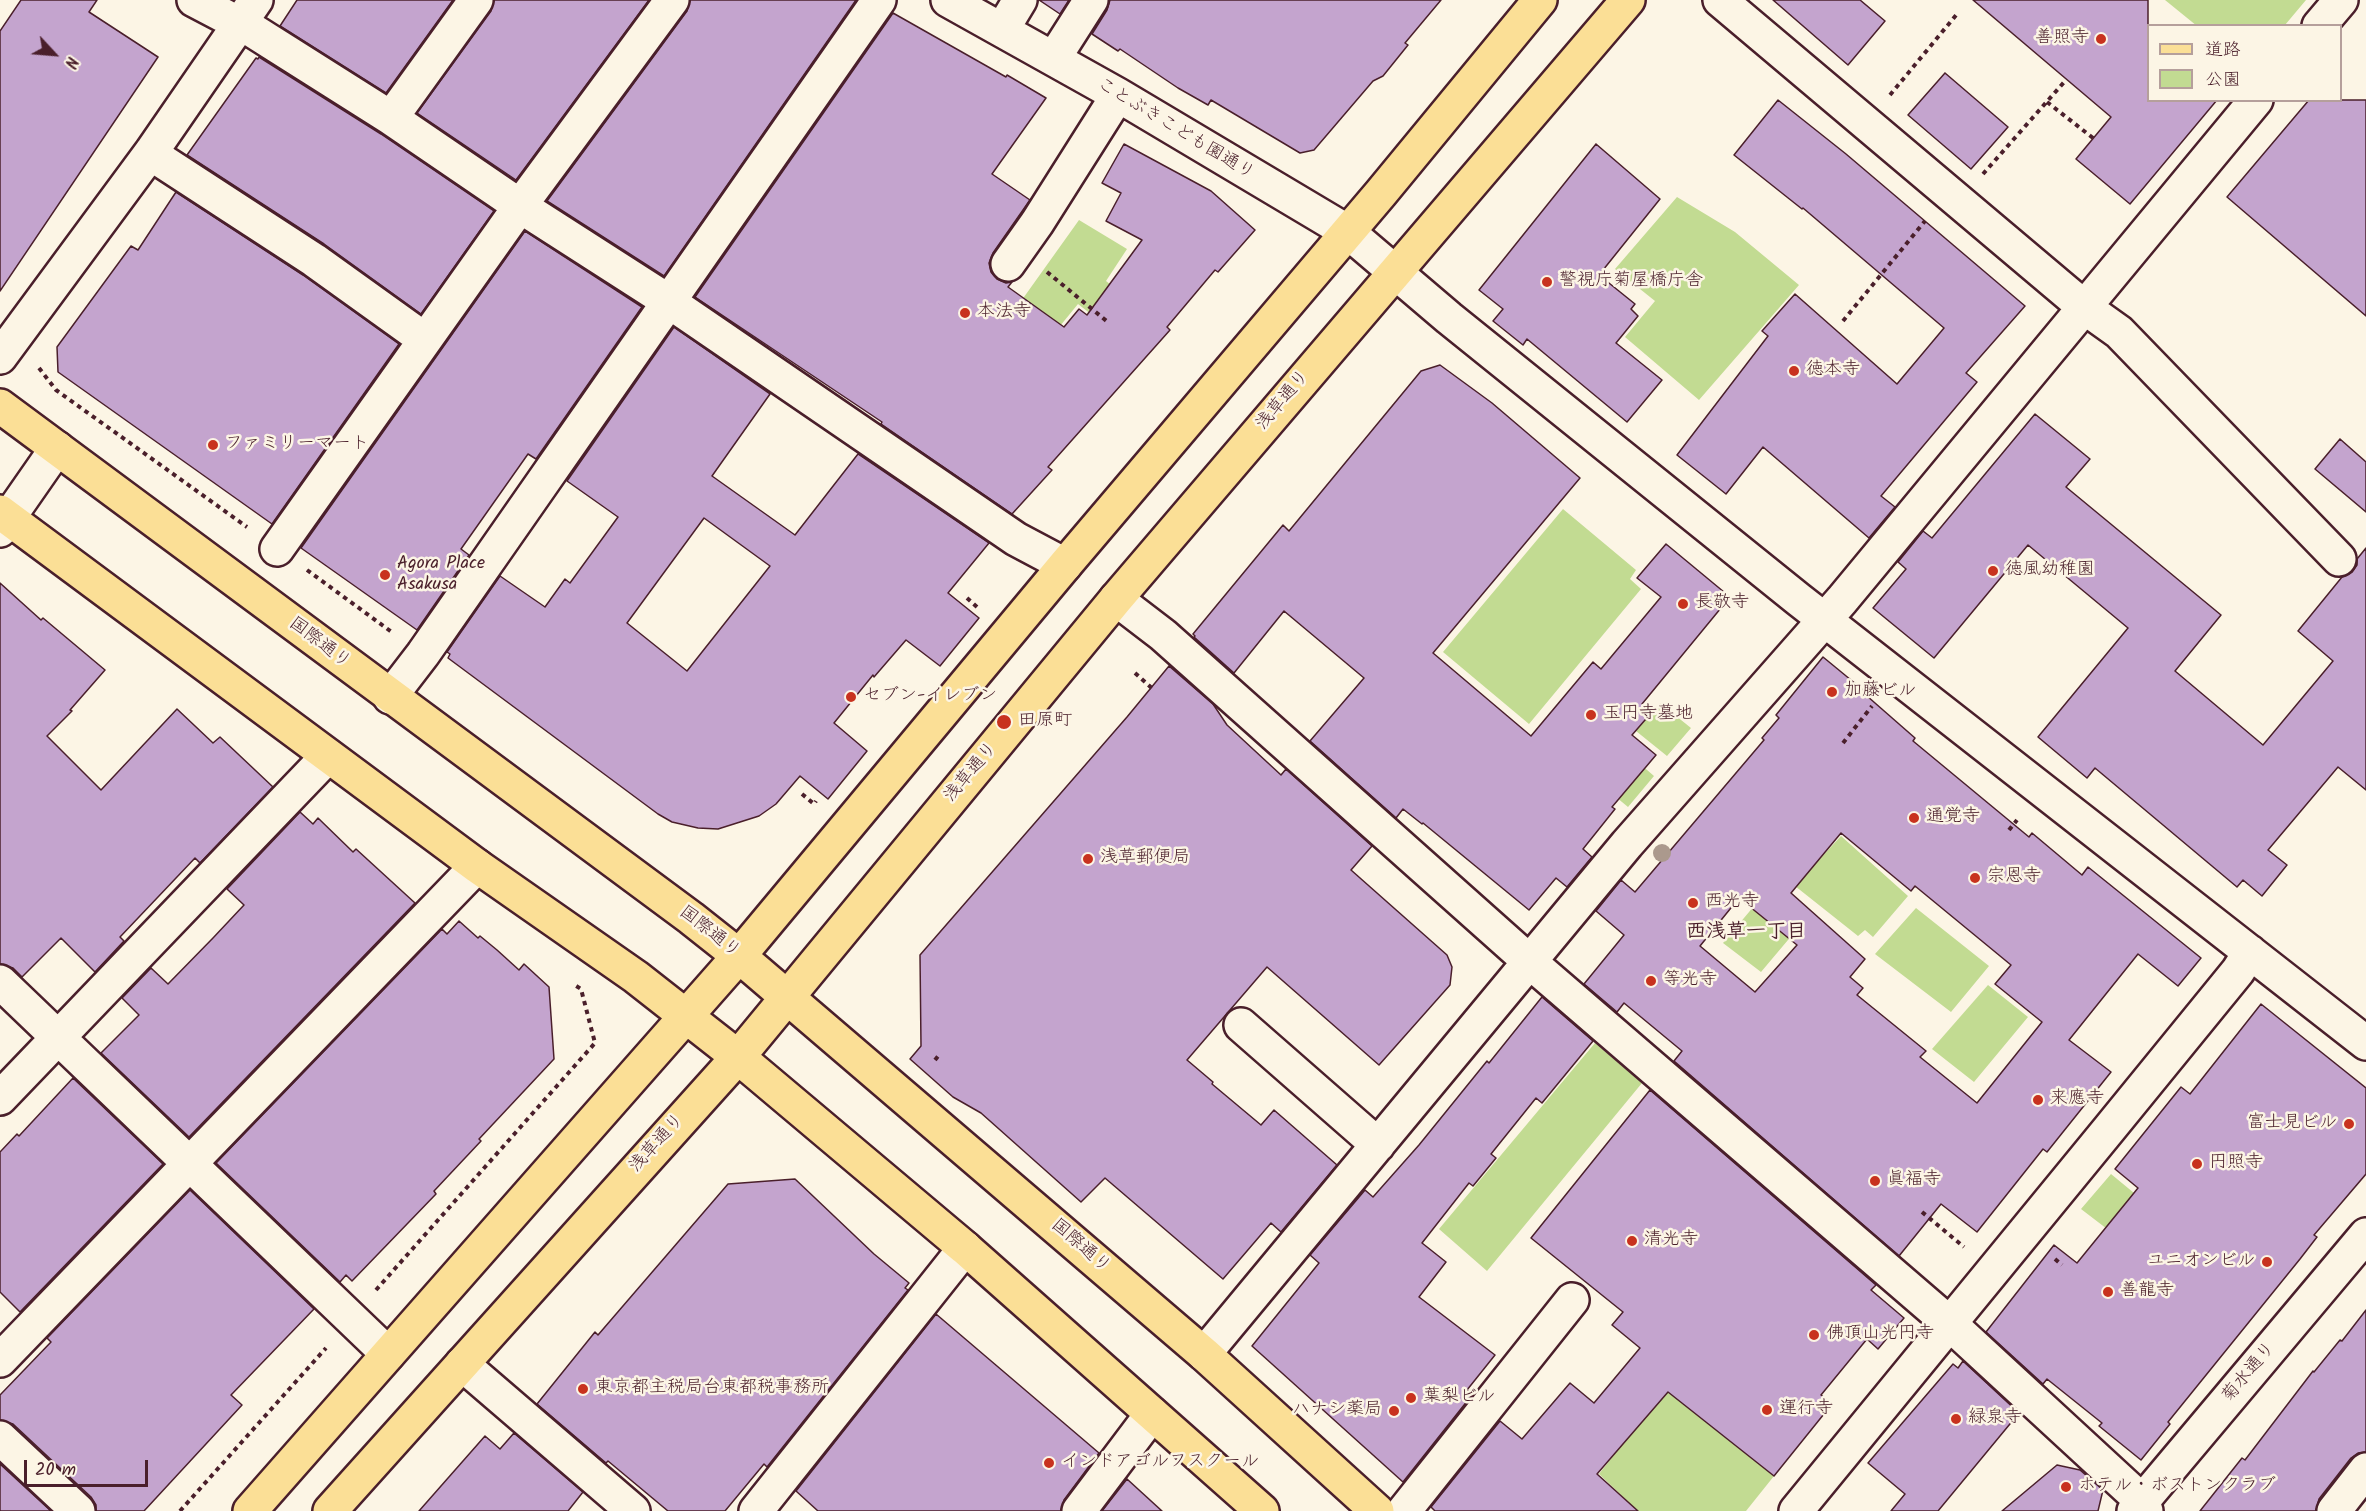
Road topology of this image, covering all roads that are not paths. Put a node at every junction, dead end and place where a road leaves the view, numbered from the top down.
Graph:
1 (194, 0) edge
2 (476, 0) edge
3 (672, 0) edge
4 (879, 0) edge
5 (948, 0) edge
6 (1020, 0) edge
7 (1092, 0) edge
8 (1540, 0) edge
9 (1628, 0) edge
10 (1720, 0) edge
11 (2341, 0) edge
12 (2348, 0) edge
13 (248, 12) edge
14 (2366, 13) edge
15 (2321, 24) edge
16 (1002, 30) junction
17 (1054, 58) junction
18 (1118, 95) junction
19 (2254, 102) edge
20 (391, 118) junction
21 (152, 151) junction
22 (520, 206) junction
23 (1347, 232) junction
24 (1013, 257) road end
25 (1393, 273) junction
26 (668, 301) junction
27 (2084, 307) junction
28 (424, 339) junction
29 (0, 357) edge
30 (0, 406) edge
31 (57, 448) junction
32 (3, 520) edge
33 (277, 549) road end
34 (2339, 559) dead end
35 (1065, 565) junction
36 (1116, 599) junction
37 (1824, 620) junction
38 (390, 697) junction
39 (328, 756) junction
40 (477, 866) junction
41 (2250, 952) junction
42 (739, 956) junction
43 (1530, 962) junction
44 (0, 982) edge
45 (788, 996) junction
46 (686, 1016) junction
47 (1241, 1025) dead end
48 (58, 1037) junction
49 (2366, 1043) edge
50 (738, 1057) junction
51 (0, 1098) edge
52 (1378, 1145) junction
53 (189, 1166) junction
54 (2366, 1235) edge
55 (965, 1248) junction
56 (1572, 1300) dead end
57 (1949, 1323) junction
58 (388, 1354) junction
59 (1204, 1354) junction
60 (0, 1360) edge
61 (462, 1364) junction
62 (1152, 1414) junction
63 (0, 1438) edge
64 (2366, 1470) edge
65 (2140, 1508) edge
66 (334, 1510) edge
67 (78, 1511) edge
68 (250, 1511) edge
69 (633, 1511) edge
70 (756, 1511) edge
71 (1079, 1511) edge
72 (1262, 1511) edge
73 (1377, 1511) edge
74 (1404, 1511) edge
75 (1796, 1511) edge
76 (2334, 1511) edge

1 - 13 street
2 - 20 street
3 - 22 street
4 - 26 street
5 - 16 street, ことぶきこども園通り
6 - 16 street
7 - 17 street
8 - 23 main road
9 - 25 main road, 浅草通り
10 - 27 street
11 - 15 street
12 - 14 street
13 - 20 street
13 - 21 street
16 - 17 street, ことぶきこども園通り
17 - 18 street, ことぶきこども園通り
18 - 23 street, ことぶきこども園通り
18 - 24 street
19 - 27 street
20 - 22 street
21 - 28 street
21 - 29 street
22 - 26 street
22 - 28 street
23 - 25 street, ことぶきこども園通り
23 - 35 main road
25 - 36 main road, 浅草通り
25 - 37 street, ことぶきこども園通り
26 - 35 street
26 - 38 street
27 - 34 street
27 - 37 street
28 - 33 street
30 - 31 main road, 国際通り
31 - 32 street
31 - 38 main road, 国際通り
32 - 39 main road
35 - 42 main road
36 - 43 street
36 - 45 main road, 浅草通り
37 - 41 street, ことぶきこども園通り
37 - 43 street
38 - 42 main road, 国際通り
39 - 40 main road
39 - 48 street
40 - 46 main road
40 - 53 street
41 - 49 street, ことぶきこども園通り
41 - 57 street
42 - 45 main road, 国際通り
42 - 46 main road
43 - 52 street
43 - 57 street
44 - 48 street
45 - 50 main road, 浅草通り
45 - 59 main road, 国際通り
46 - 50 main road
46 - 58 main road
47 - 52 street
48 - 51 street
48 - 53 street
50 - 55 main road
50 - 61 main road, 浅草通り
52 - 59 street
53 - 58 street
53 - 60 street
54 - 65 street, 菊水通り
55 - 62 main road
55 - 70 street
56 - 74 street
57 - 65 street
57 - 75 street
58 - 68 main road
59 - 73 main road, 国際通り
61 - 66 main road, 浅草通り
61 - 69 street
62 - 71 street
62 - 72 main road
63 - 67 street
64 - 76 street

